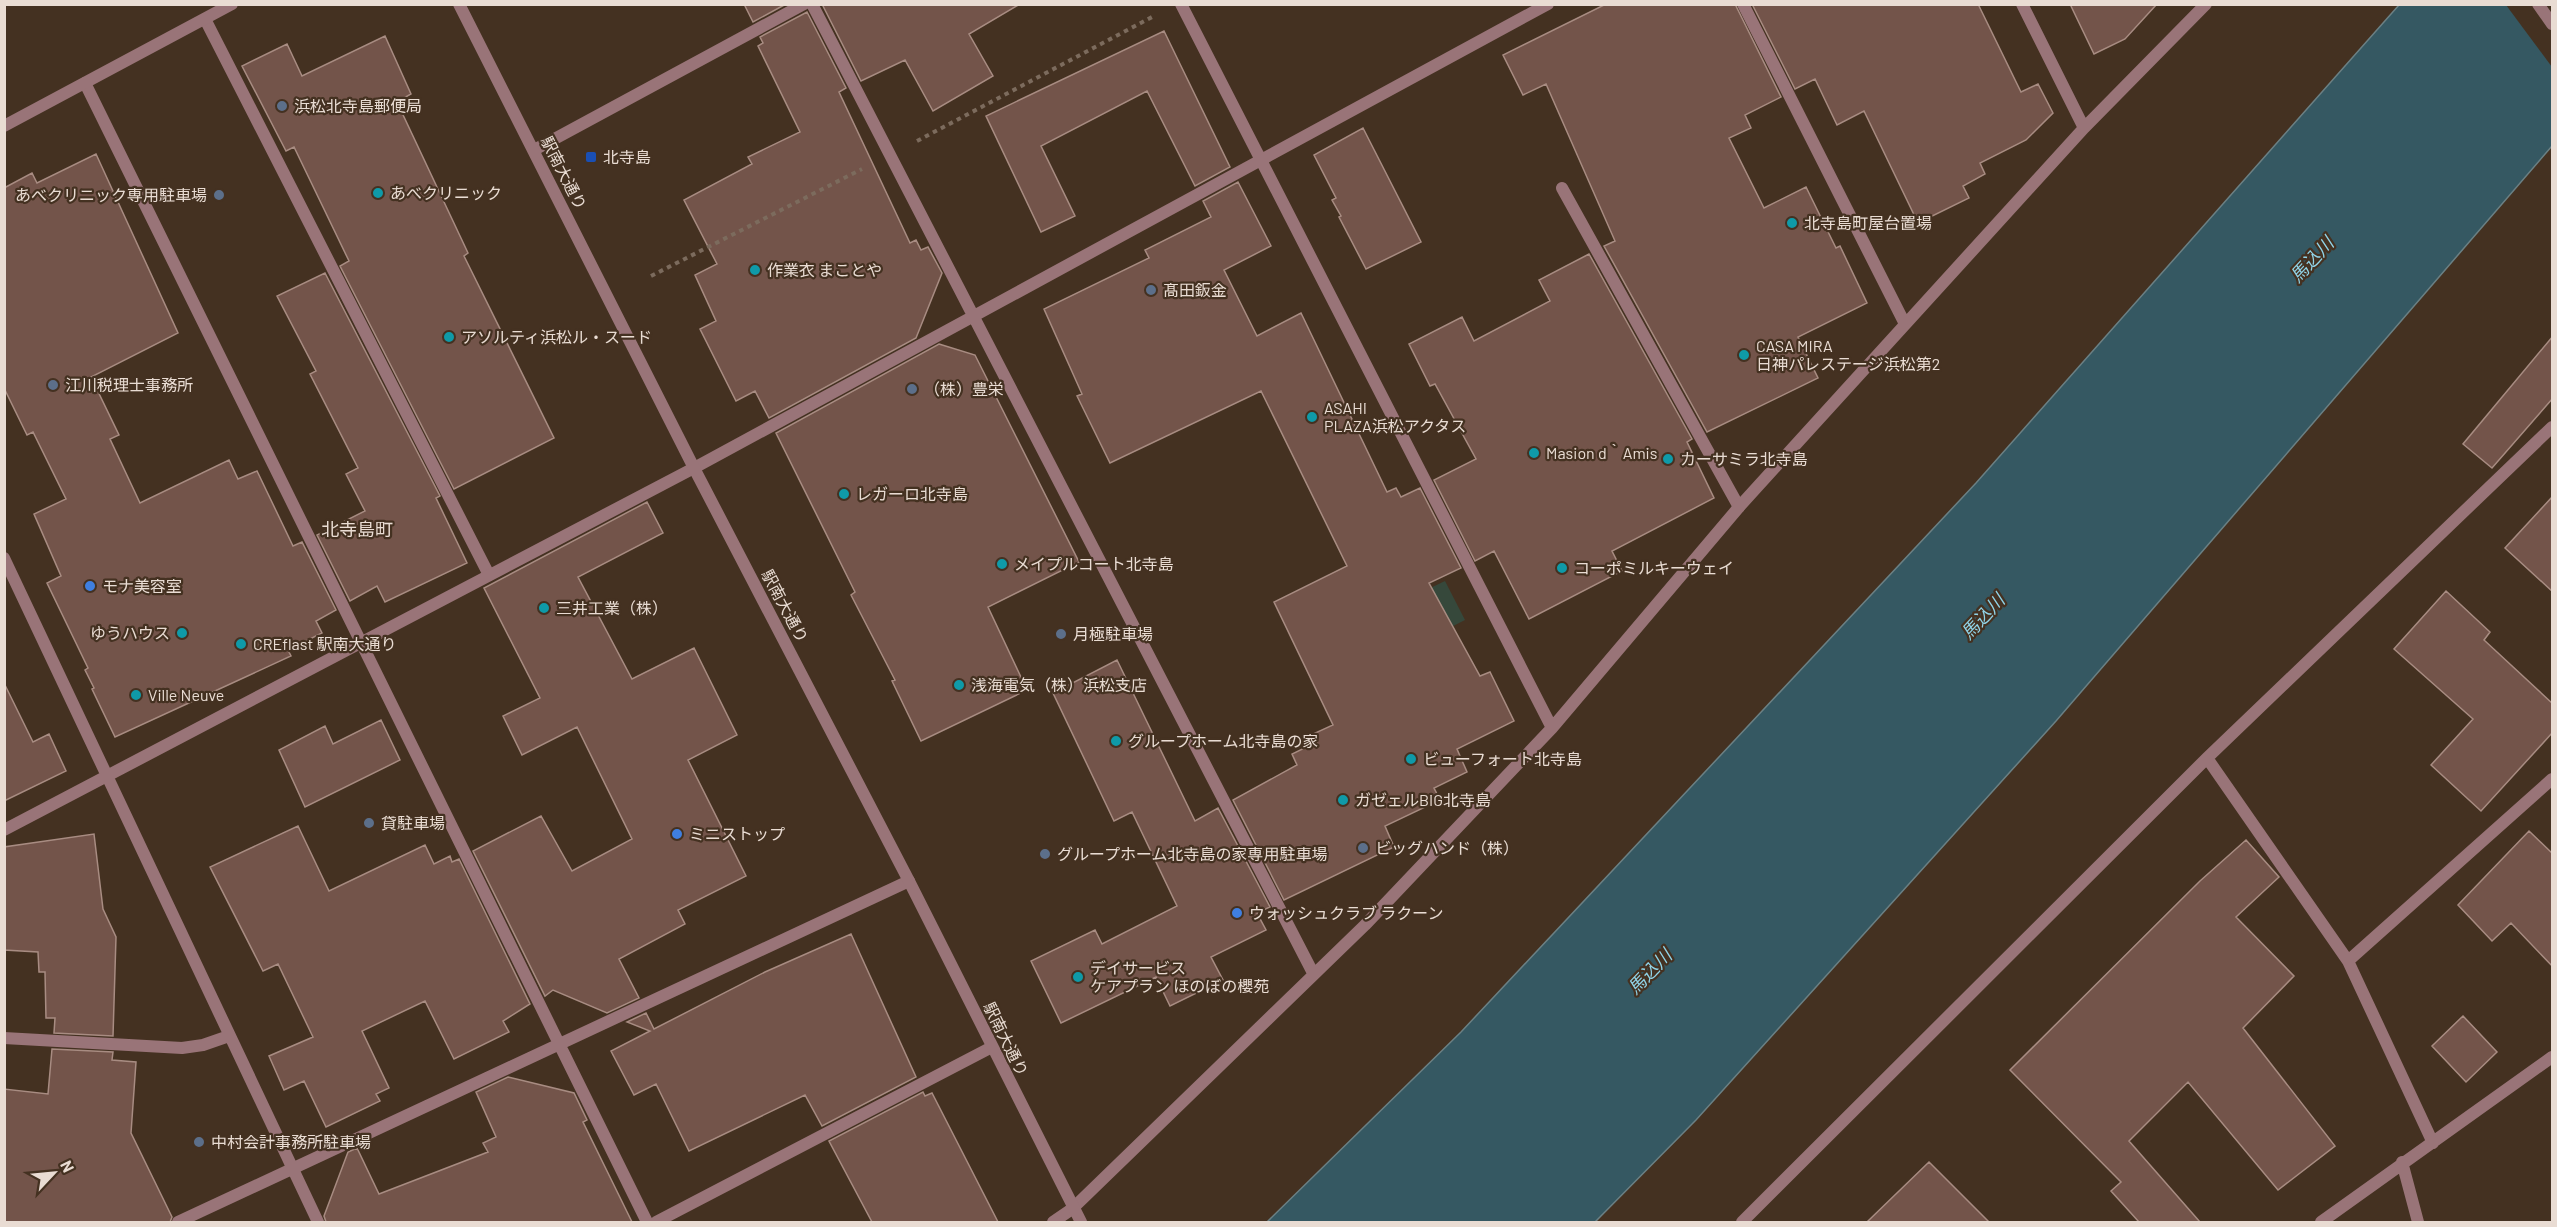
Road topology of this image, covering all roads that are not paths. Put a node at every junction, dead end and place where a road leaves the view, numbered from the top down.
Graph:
1 (232, 4) edge
2 (459, 4) edge
3 (804, 4) edge
4 (812, 4) edge
5 (1181, 4) edge
6 (1548, 4) edge
7 (1743, 4) edge
8 (2022, 4) edge
9 (2206, 4) edge
10 (2538, 4) edge
11 (205, 19) junction
12 (2553, 24) edge
13 (85, 83) junction
14 (4, 126) edge
15 (2084, 128) junction
16 (534, 150) junction
17 (1262, 159) junction
18 (1562, 188) dead end
19 (972, 316) junction
20 (1905, 324) junction
21 (2553, 427) edge
22 (694, 468) junction
23 (1739, 507) junction
24 (4, 558) edge
25 (489, 575) junction
26 (363, 644) junction
27 (1552, 728) junction
28 (2207, 758) junction
29 (106, 776) junction
30 (2553, 779) edge
31 (4, 830) edge
32 (909, 881) junction
33 (2348, 961) junction
34 (1313, 973) junction
35 (229, 1036) junction
36 (4, 1038) edge
37 (560, 1044) junction
38 (992, 1047) junction
39 (2553, 1057) edge
40 (2433, 1143) junction
41 (2402, 1162) junction
42 (294, 1169) junction
43 (1072, 1209) junction
44 (178, 1222) edge
45 (318, 1222) edge
46 (647, 1222) edge
47 (656, 1222) edge
48 (1053, 1222) edge
49 (1081, 1222) edge
50 (1742, 1222) edge
51 (2321, 1222) edge
52 (2418, 1222) edge

1 - 11 street
2 - 16 street, 駅南大通り
3 - 16 street
4 - 19 street
5 - 17 street
6 - 17 street
7 - 20 street
8 - 15 street
9 - 15 street
10 - 12 street
11 - 13 street
11 - 25 street
13 - 14 street
13 - 26 street
15 - 20 street
16 - 22 street, 駅南大通り
17 - 19 street
17 - 27 street
18 - 23 street
19 - 22 street
19 - 34 street
20 - 23 street
21 - 28 street
22 - 25 street
22 - 32 street, 駅南大通り
23 - 27 street
24 - 29 street
25 - 26 street
26 - 29 street
26 - 37 street
27 - 34 street
28 - 33 street
28 - 50 street
29 - 31 street
29 - 35 street
30 - 33 street
32 - 37 street
32 - 38 street, 駅南大通り
33 - 40 street
34 - 43 street
35 - 36 street
35 - 42 street
37 - 42 street
37 - 46 street
38 - 43 street, 駅南大通り
38 - 47 street
39 - 40 street
40 - 41 street
41 - 51 street
41 - 52 street
42 - 44 street
42 - 45 street
43 - 48 street
43 - 49 street, 駅南大通り

